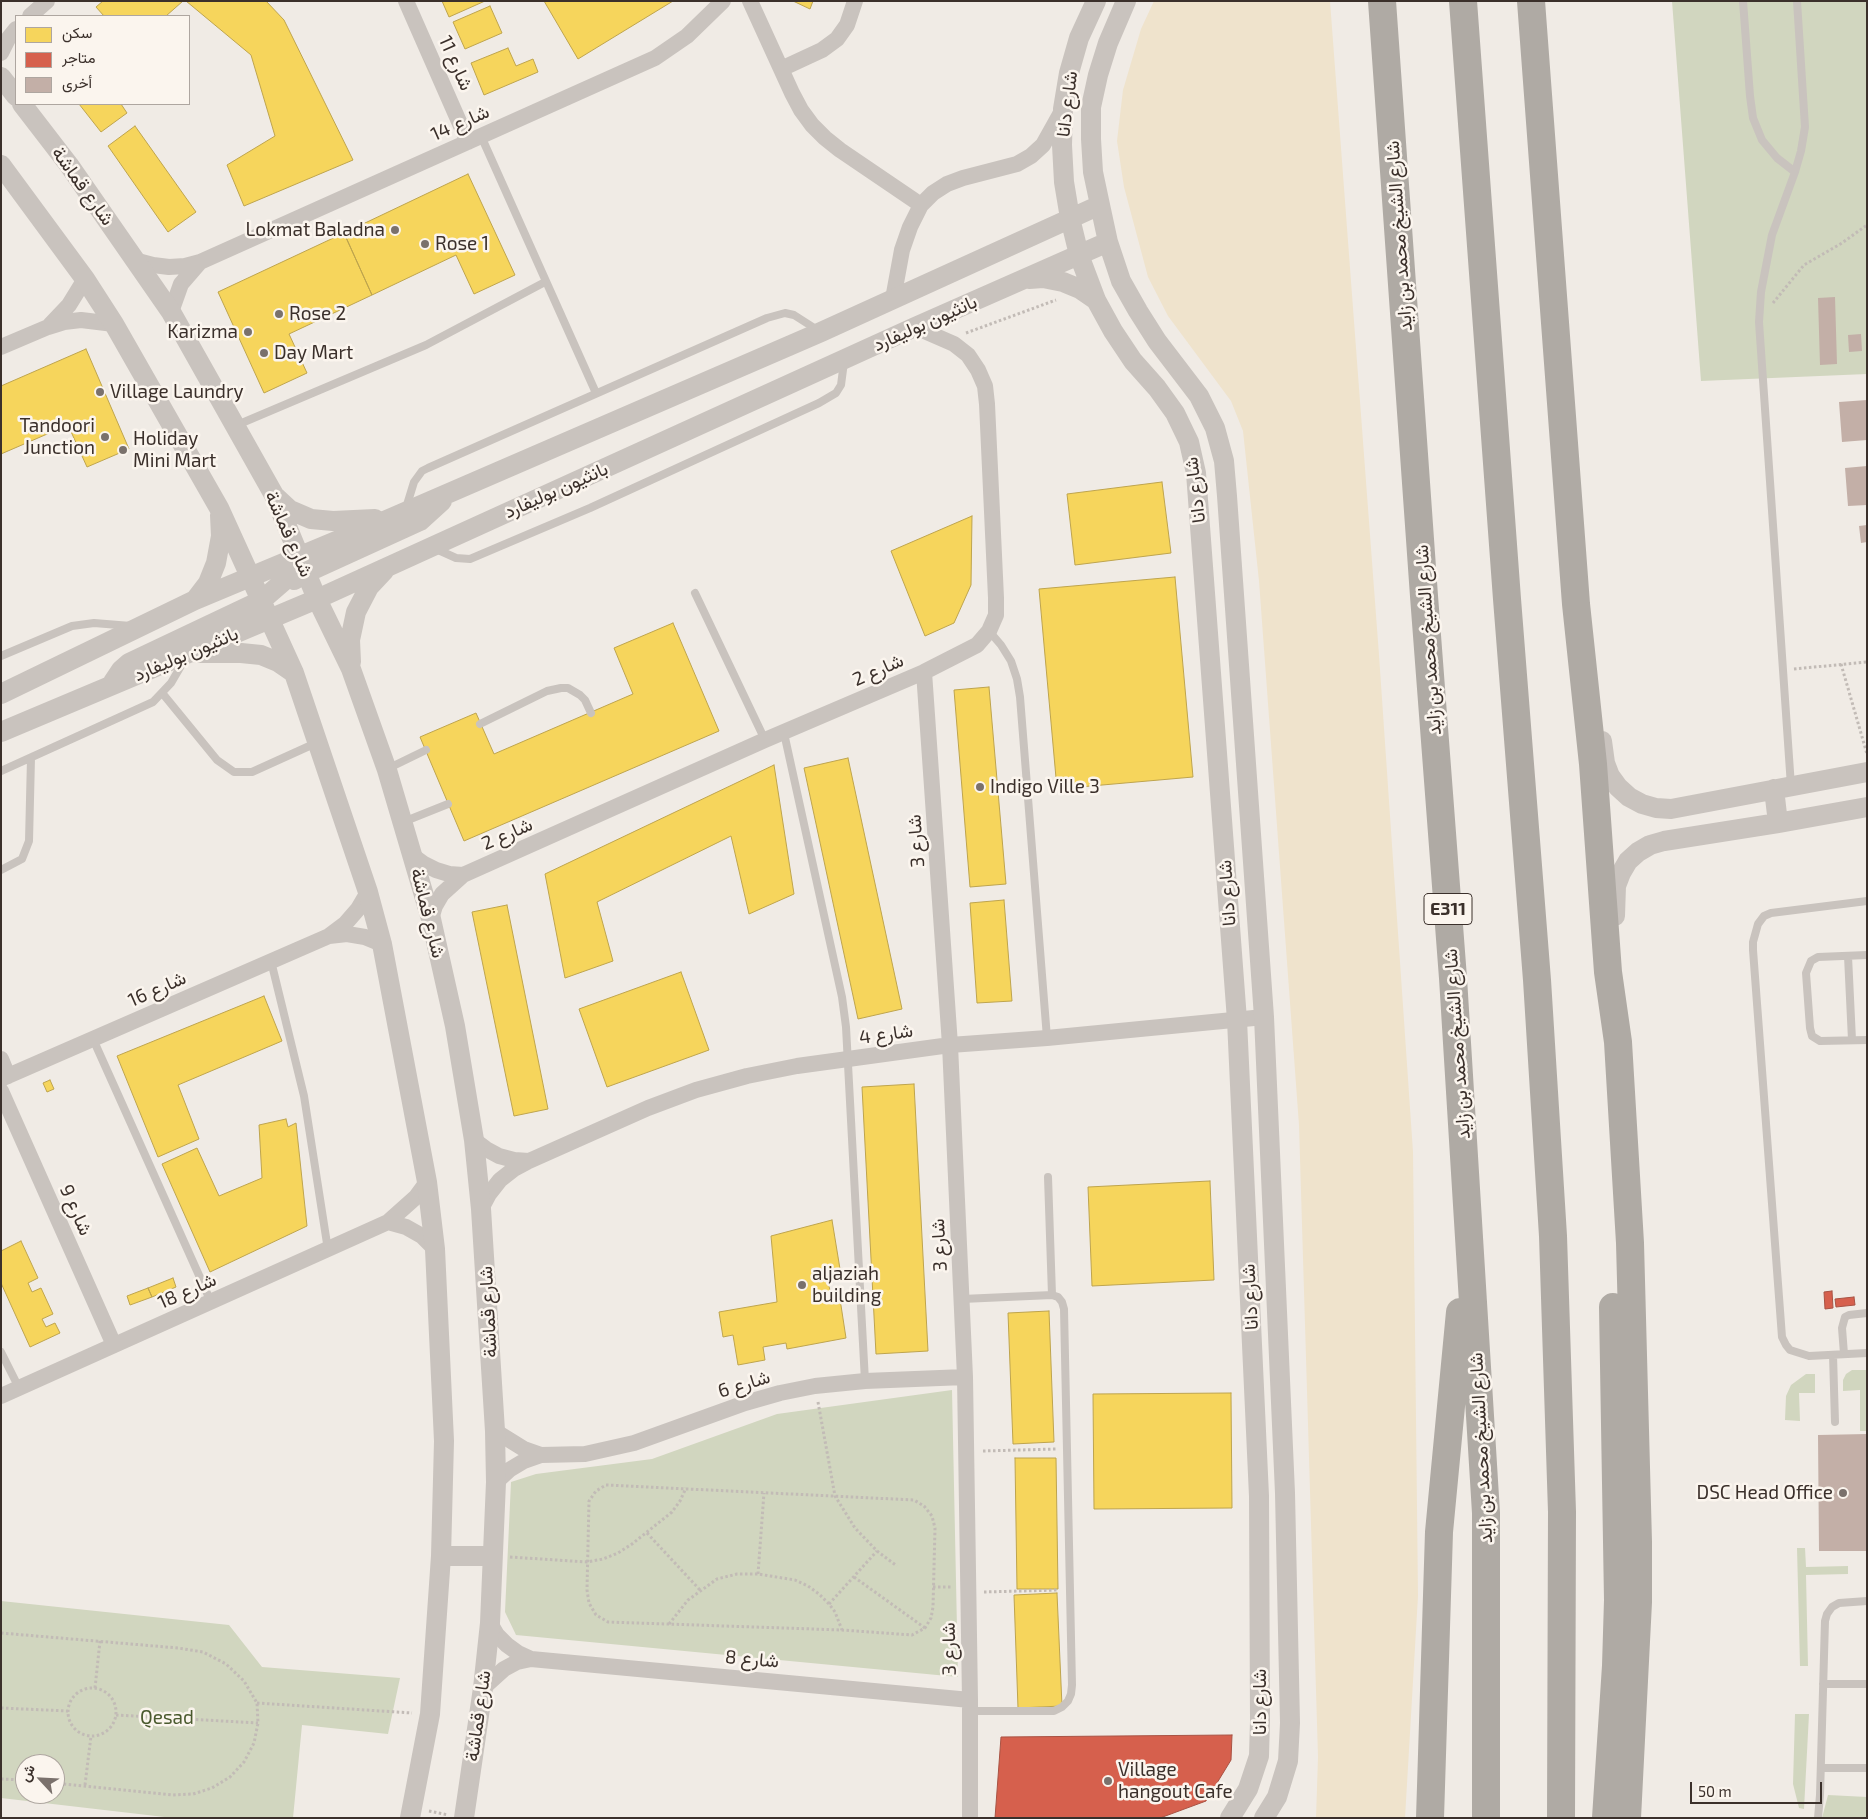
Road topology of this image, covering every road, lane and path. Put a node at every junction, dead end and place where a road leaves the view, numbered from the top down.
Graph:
1 (47, 1) edge
2 (406, 1) edge
3 (723, 1) edge
4 (750, 1) edge
5 (855, 1) edge
6 (1096, 1) edge
7 (1126, 1) edge
8 (1382, 1) edge
9 (1463, 1) edge
10 (1531, 1) edge
11 (1743, 1) edge
12 (1797, 1) edge
13 (31, 15) edge
14 (15, 28) edge
15 (15, 29) edge
16 (1, 30) edge
17 (1, 54) edge
18 (781, 69) junction
19 (1, 77) edge
20 (15, 95) edge
21 (23, 105) edge
22 (1063, 109) junction
23 (475, 139) junction
24 (1, 165) edge
25 (1795, 172) junction
26 (921, 205) junction
27 (1100, 205) junction
28 (1070, 218) junction
29 (1867, 225) edge
30 (1108, 242) junction
31 (1079, 255) junction
32 (138, 262) junction
33 (200, 262) junction
34 (85, 279) junction
35 (1024, 279) junction
36 (546, 282) junction
37 (1062, 282) junction
38 (893, 299) junction
39 (1096, 300) junction
40 (171, 312) junction
41 (1759, 322) junction
42 (114, 324) junction
43 (914, 326) junction
44 (48, 327) junction
45 (821, 332) junction
46 (954, 344) junction
47 (1, 347) edge
48 (844, 359) junction
49 (596, 394) junction
50 (235, 426) junction
51 (450, 492) junction
52 (274, 495) junction
53 (219, 508) junction
54 (397, 515) junction
55 (432, 547) junction
56 (303, 564) junction
57 (388, 566) junction
58 (251, 576) junction
59 (696, 593) dead end
60 (317, 599) junction
61 (195, 600) junction
62 (262, 600) junction
63 (1576, 604) junction
64 (271, 618) junction
65 (141, 627) junction
66 (989, 631) junction
67 (188, 654) junction
68 (1, 656) edge
69 (1867, 662) edge
70 (1841, 664) junction
71 (1582, 667) junction
72 (352, 669) junction
73 (1783, 670) junction
74 (924, 672) junction
75 (294, 673) junction
76 (111, 686) junction
77 (1, 694) edge
78 (163, 694) junction
79 (591, 712) dead end
80 (480, 724) dead end
81 (1, 732) edge
82 (784, 733) junction
83 (765, 740) junction
84 (318, 742) junction
85 (426, 750) dead end
86 (1867, 755) edge
87 (31, 758) junction
88 (387, 770) junction
89 (1, 771) edge
90 (1867, 772) edge
91 (1782, 788) junction
92 (448, 804) dead end
93 (1867, 807) edge
94 (403, 822) junction
95 (1778, 823) junction
96 (413, 856) junction
97 (1, 870) edge
98 (463, 875) junction
99 (368, 892) junction
100 (1867, 902) edge
101 (431, 920) junction
102 (329, 936) junction
103 (382, 944) junction
104 (1867, 955) edge
105 (1848, 956) junction
106 (270, 961) junction
107 (1264, 1017) junction
108 (1237, 1020) junction
109 (1047, 1038) junction
110 (92, 1039) junction
111 (1852, 1040) junction
112 (1867, 1040) edge
113 (1618, 1042) junction
114 (950, 1045) junction
115 (1, 1059) edge
116 (848, 1059) junction
117 (5, 1077) edge
118 (1, 1091) edge
119 (474, 1140) junction
120 (529, 1160) junction
121 (1048, 1176) dead end
122 (427, 1182) junction
123 (482, 1209) junction
124 (388, 1222) junction
125 (1468, 1233) junction
126 (435, 1249) junction
127 (328, 1250) junction
128 (1052, 1295) junction
129 (962, 1299) junction
130 (211, 1302) junction
131 (1867, 1313) edge
132 (114, 1345) junction
133 (1, 1352) edge
134 (1844, 1354) junction
135 (1867, 1354) edge
136 (1833, 1355) junction
137 (965, 1377) junction
138 (865, 1381) junction
139 (815, 1386) junction
140 (19, 1388) junction
141 (1, 1396) edge
142 (1835, 1422) dead end
143 (495, 1431) junction
144 (1067, 1449) junction
145 (966, 1451) junction
146 (541, 1455) junction
147 (496, 1482) junction
148 (686, 1488) junction
149 (764, 1493) junction
150 (835, 1496) junction
151 (647, 1532) junction
152 (877, 1551) junction
153 (441, 1556) junction
154 (492, 1556) junction
155 (587, 1562) junction
156 (896, 1566) dead end
157 (758, 1574) junction
158 (854, 1577) junction
159 (1070, 1589) junction
160 (700, 1590) junction
161 (968, 1592) junction
162 (1867, 1601) edge
163 (829, 1604) junction
164 (490, 1623) junction
165 (668, 1624) junction
166 (925, 1628) junction
167 (842, 1630) junction
168 (1, 1633) edge
169 (100, 1641) junction
170 (531, 1659) junction
171 (1823, 1684) junction
172 (1867, 1684) edge
173 (95, 1688) junction
174 (483, 1688) junction
175 (257, 1703) junction
176 (970, 1705) junction
177 (1, 1708) edge
178 (68, 1711) junction
179 (430, 1714) junction
180 (116, 1715) junction
181 (258, 1723) junction
182 (91, 1736) junction
183 (1821, 1768) junction
184 (1867, 1768) edge
185 (1, 1779) edge
186 (15, 1780) edge
187 (65, 1784) edge
188 (85, 1785) junction
189 (410, 1818) edge
190 (464, 1818) edge
191 (970, 1818) edge
192 (1230, 1818) edge
193 (1264, 1818) edge
194 (1430, 1818) edge
195 (1486, 1818) edge
196 (1561, 1818) edge
197 (1606, 1818) edge
198 (1627, 1818) edge
199 (1818, 1818) edge

1 - 13 street
2 - 23 street, شارع 11
3 - 23 street, شارع 14
4 - 18 street
5 - 18 street
6 - 22 street, شارع دانا
7 - 27 street, شارع دانا
8 - 125 highway, شارع الشيخ محمد بن زايد / E311
9 - 196 highway
10 - 63 highway
11 - 25 lane
12 - 25 lane
14 - 16 street
15 - 17 street
18 - 26 street
19 - 20 street
21 - 32 street, شارع قماشة
22 - 26 street
22 - 28 street, شارع دانا
23 - 33 street, شارع 14
23 - 36 lane
24 - 34 street
25 - 41 lane
26 - 38 street
27 - 28 street, بانثيون بوليفارد
27 - 30 street, شارع دانا
28 - 31 street, شارع دانا
28 - 38 street, بانثيون بوليفارد
29 - 41 path
30 - 31 street, بانثيون بوليفارد
30 - 107 street, شارع دانا
31 - 35 street, بانثيون بوليفارد
31 - 39 street, شارع دانا
32 - 33 street, شارع 14
32 - 40 street, شارع قماشة
33 - 40 street, شارع 14
34 - 42 street
34 - 44 street
35 - 37 street
35 - 43 street, بانثيون بوليفارد
36 - 49 lane
36 - 50 lane
37 - 39 street
37 - 46 path
38 - 45 street, بانثيون بوليفارد
39 - 108 street, شارع دانا
40 - 50 street, شارع قماشة
41 - 73 lane
42 - 44 street
42 - 53 street
43 - 46 street, شارع 2
43 - 48 street, بانثيون بوليفارد
44 - 47 street
45 - 49 lane
45 - 51 street, بانثيون بوليفارد
46 - 66 street, شارع 2
48 - 55 street, بانثيون بوليفارد
48 - 55 lane
49 - 54 lane
50 - 52 street, شارع قماشة
51 - 54 street, بانثيون بوليفارد
51 - 56 street
52 - 54 street
52 - 56 street, شارع قماشة
53 - 58 street
53 - 61 street
54 - 56 street, بانثيون بوليفارد
55 - 57 street, بانثيون بوليفارد
56 - 58 street, بانثيون بوليفارد
56 - 60 street, شارع قماشة
56 - 62 street
56 - 64 street
57 - 60 street, بانثيون بوليفارد
57 - 72 street
58 - 61 street, بانثيون بوليفارد
58 - 62 street
59 - 83 lane
60 - 64 street, بانثيون بوليفارد
60 - 72 street, شارع قماشة
61 - 65 street, بانثيون بوليفارد
62 - 64 street
62 - 76 street
63 - 71 highway
63 - 91 street
64 - 67 street, بانثيون بوليفارد
64 - 75 street
65 - 68 lane
65 - 77 street, بانثيون بوليفارد
66 - 74 street, شارع 2
66 - 109 lane
67 - 75 street
67 - 76 street, بانثيون بوليفارد
67 - 78 lane
69 - 70 path
70 - 73 path
70 - 86 path
71 - 113 highway
71 - 197 highway
72 - 88 street, شارع قماشة
73 - 91 lane
74 - 82 street, شارع 2
74 - 114 street, شارع 3
75 - 84 street
76 - 81 street, بانثيون بوليفارد
78 - 84 lane
78 - 87 lane
79 - 80 lane
82 - 83 street, شارع 2
82 - 116 lane
83 - 98 street, شارع 2
84 - 99 street
85 - 88 lane
87 - 89 lane
87 - 97 lane
88 - 94 street, شارع قماشة
90 - 91 street
91 - 95 street
92 - 94 lane
93 - 95 street
94 - 96 street, شارع قماشة
95 - 113 street
96 - 98 street
96 - 101 street, شارع قماشة
98 - 101 street, شارع 2
99 - 102 street, شارع 16
99 - 103 street
100 - 136 lane
101 - 119 street, شارع قماشة
102 - 103 street, شارع 16
102 - 106 street, شارع 16
103 - 122 street
104 - 105 lane
105 - 111 lane
105 - 111 lane
106 - 110 street, شارع 16
106 - 127 lane
107 - 108 street, شارع 4
107 - 193 street, شارع دانا
108 - 109 street, شارع 4
108 - 192 street, شارع دانا
109 - 114 street, شارع 4
110 - 117 street, شارع 16
110 - 130 lane
111 - 112 lane
113 - 198 highway
114 - 116 street, شارع 4
114 - 129 street, شارع 3
115 - 117 street
116 - 120 street, شارع 4
116 - 138 lane
118 - 132 street, شارع 9
119 - 120 street, شارع 4
119 - 123 street, شارع قماشة
120 - 123 street, شارع 4
121 - 128 lane
122 - 124 street, شارع 18
122 - 126 street
123 - 143 street, شارع قماشة
124 - 126 street
124 - 127 street, شارع 18
125 - 194 highway
125 - 195 highway, شارع الشيخ محمد بن زايد / E311
126 - 153 street
127 - 130 street, شارع 18
128 - 129 lane
128 - 144 lane
129 - 137 street, شارع 3
130 - 132 street, شارع 18
131 - 134 lane
132 - 140 street, شارع 18
133 - 140 lane
134 - 135 lane
134 - 136 lane
136 - 142 lane
137 - 138 street, شارع 6
137 - 145 street, شارع 3
138 - 139 street, شارع 6
139 - 146 street, شارع 6
139 - 150 path
140 - 141 street, شارع 18
143 - 146 street, شارع 6
143 - 147 street, شارع قماشة
144 - 145 path
144 - 159 lane
145 - 161 street, شارع 3
146 - 147 street, شارع 6
147 - 154 street, شارع قماشة
148 - 149 path
148 - 151 path
148 - 155 path
149 - 150 path
149 - 157 path
150 - 152 path
150 - 166 path
151 - 155 path
151 - 160 path
152 - 156 path
152 - 158 path
153 - 154 street
153 - 179 street
154 - 155 path
154 - 164 street, شارع قماشة
155 - 165 path
157 - 160 path
157 - 163 path
158 - 163 path
158 - 166 path
159 - 161 path
159 - 176 lane
160 - 165 path
161 - 176 street, شارع 3
162 - 171 lane
163 - 167 path
164 - 170 street, شارع 8
164 - 174 street, شارع قماشة
165 - 167 path
166 - 167 path
168 - 169 path
169 - 173 path
169 - 175 path
170 - 174 street, شارع 8
170 - 176 street, شارع 8
171 - 172 lane
171 - 183 lane
173 - 178 path
173 - 180 path
174 - 190 street, شارع قماشة
175 - 179 path
175 - 181 path
176 - 191 street, شارع 3
177 - 178 path
178 - 182 path
179 - 189 street
180 - 181 path
180 - 182 path
181 - 188 path
182 - 188 path
183 - 184 lane
183 - 199 lane
185 - 186 path
187 - 188 path

